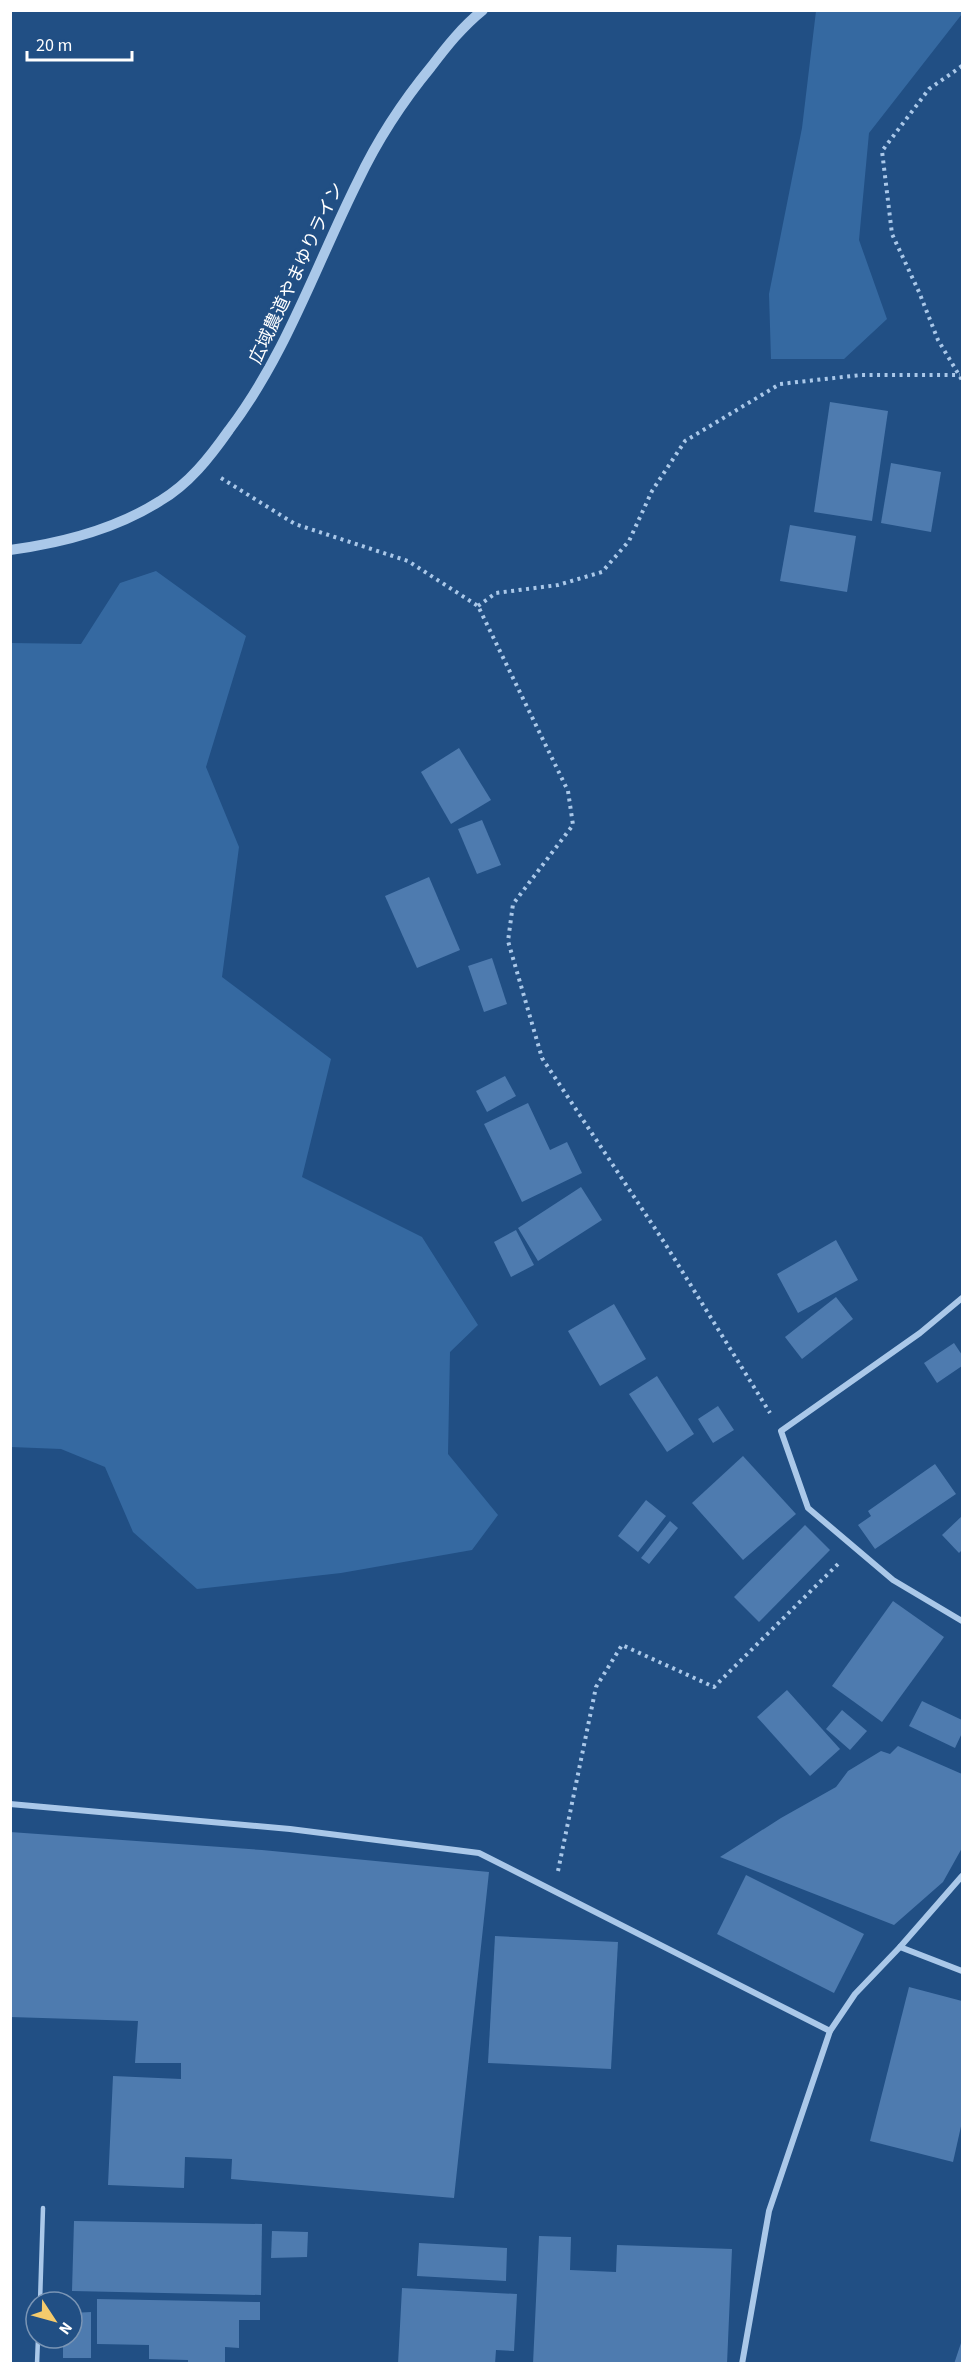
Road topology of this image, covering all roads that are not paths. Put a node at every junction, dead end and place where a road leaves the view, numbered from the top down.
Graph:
1 (483, 10) edge
2 (10, 550) edge
3 (963, 1298) edge
4 (963, 1621) edge
5 (10, 1804) edge
6 (963, 1876) edge
7 (900, 1947) junction
8 (963, 1971) edge
9 (830, 2031) junction
10 (43, 2208) dead end
11 (40, 2290) edge
12 (742, 2364) edge

1 - 2 street, 広域農道やまゆりライン
3 - 4 street
5 - 9 street
6 - 7 street
7 - 8 street
7 - 9 street
9 - 12 street
10 - 11 lane

